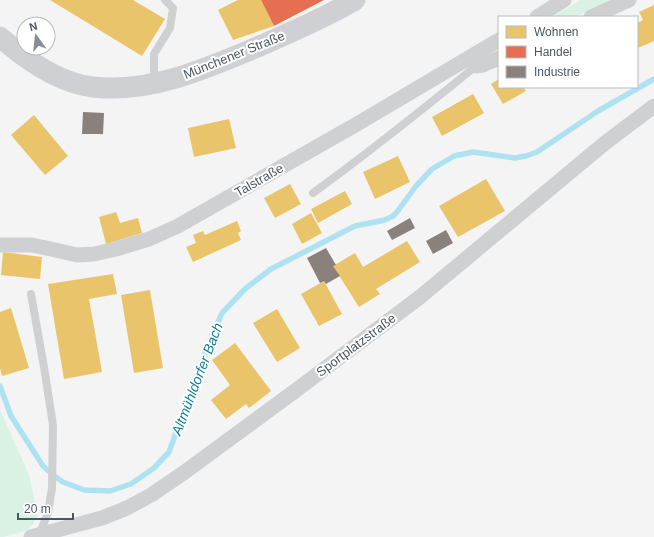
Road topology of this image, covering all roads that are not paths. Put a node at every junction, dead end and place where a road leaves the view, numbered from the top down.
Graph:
1 (165, 0) edge
2 (355, 0) edge
3 (564, 0) edge
4 (629, 0) edge
5 (539, 16) edge
6 (593, 16) edge
7 (0, 37) edge
8 (498, 41) edge
9 (498, 58) edge
10 (472, 62) junction
11 (154, 83) junction
12 (654, 106) edge
13 (312, 193) dead end
14 (0, 245) edge
15 (31, 294) dead end
16 (35, 536) edge

1 - 11 lane
2 - 11 street, Münchener Straße
3 - 5 street
4 - 6 street
7 - 11 street, Münchener Straße
8 - 10 street, Talstraße
9 - 10 street
10 - 13 lane
10 - 14 street, Talstraße
12 - 16 street, Sportplatzstraße
15 - 16 lane

